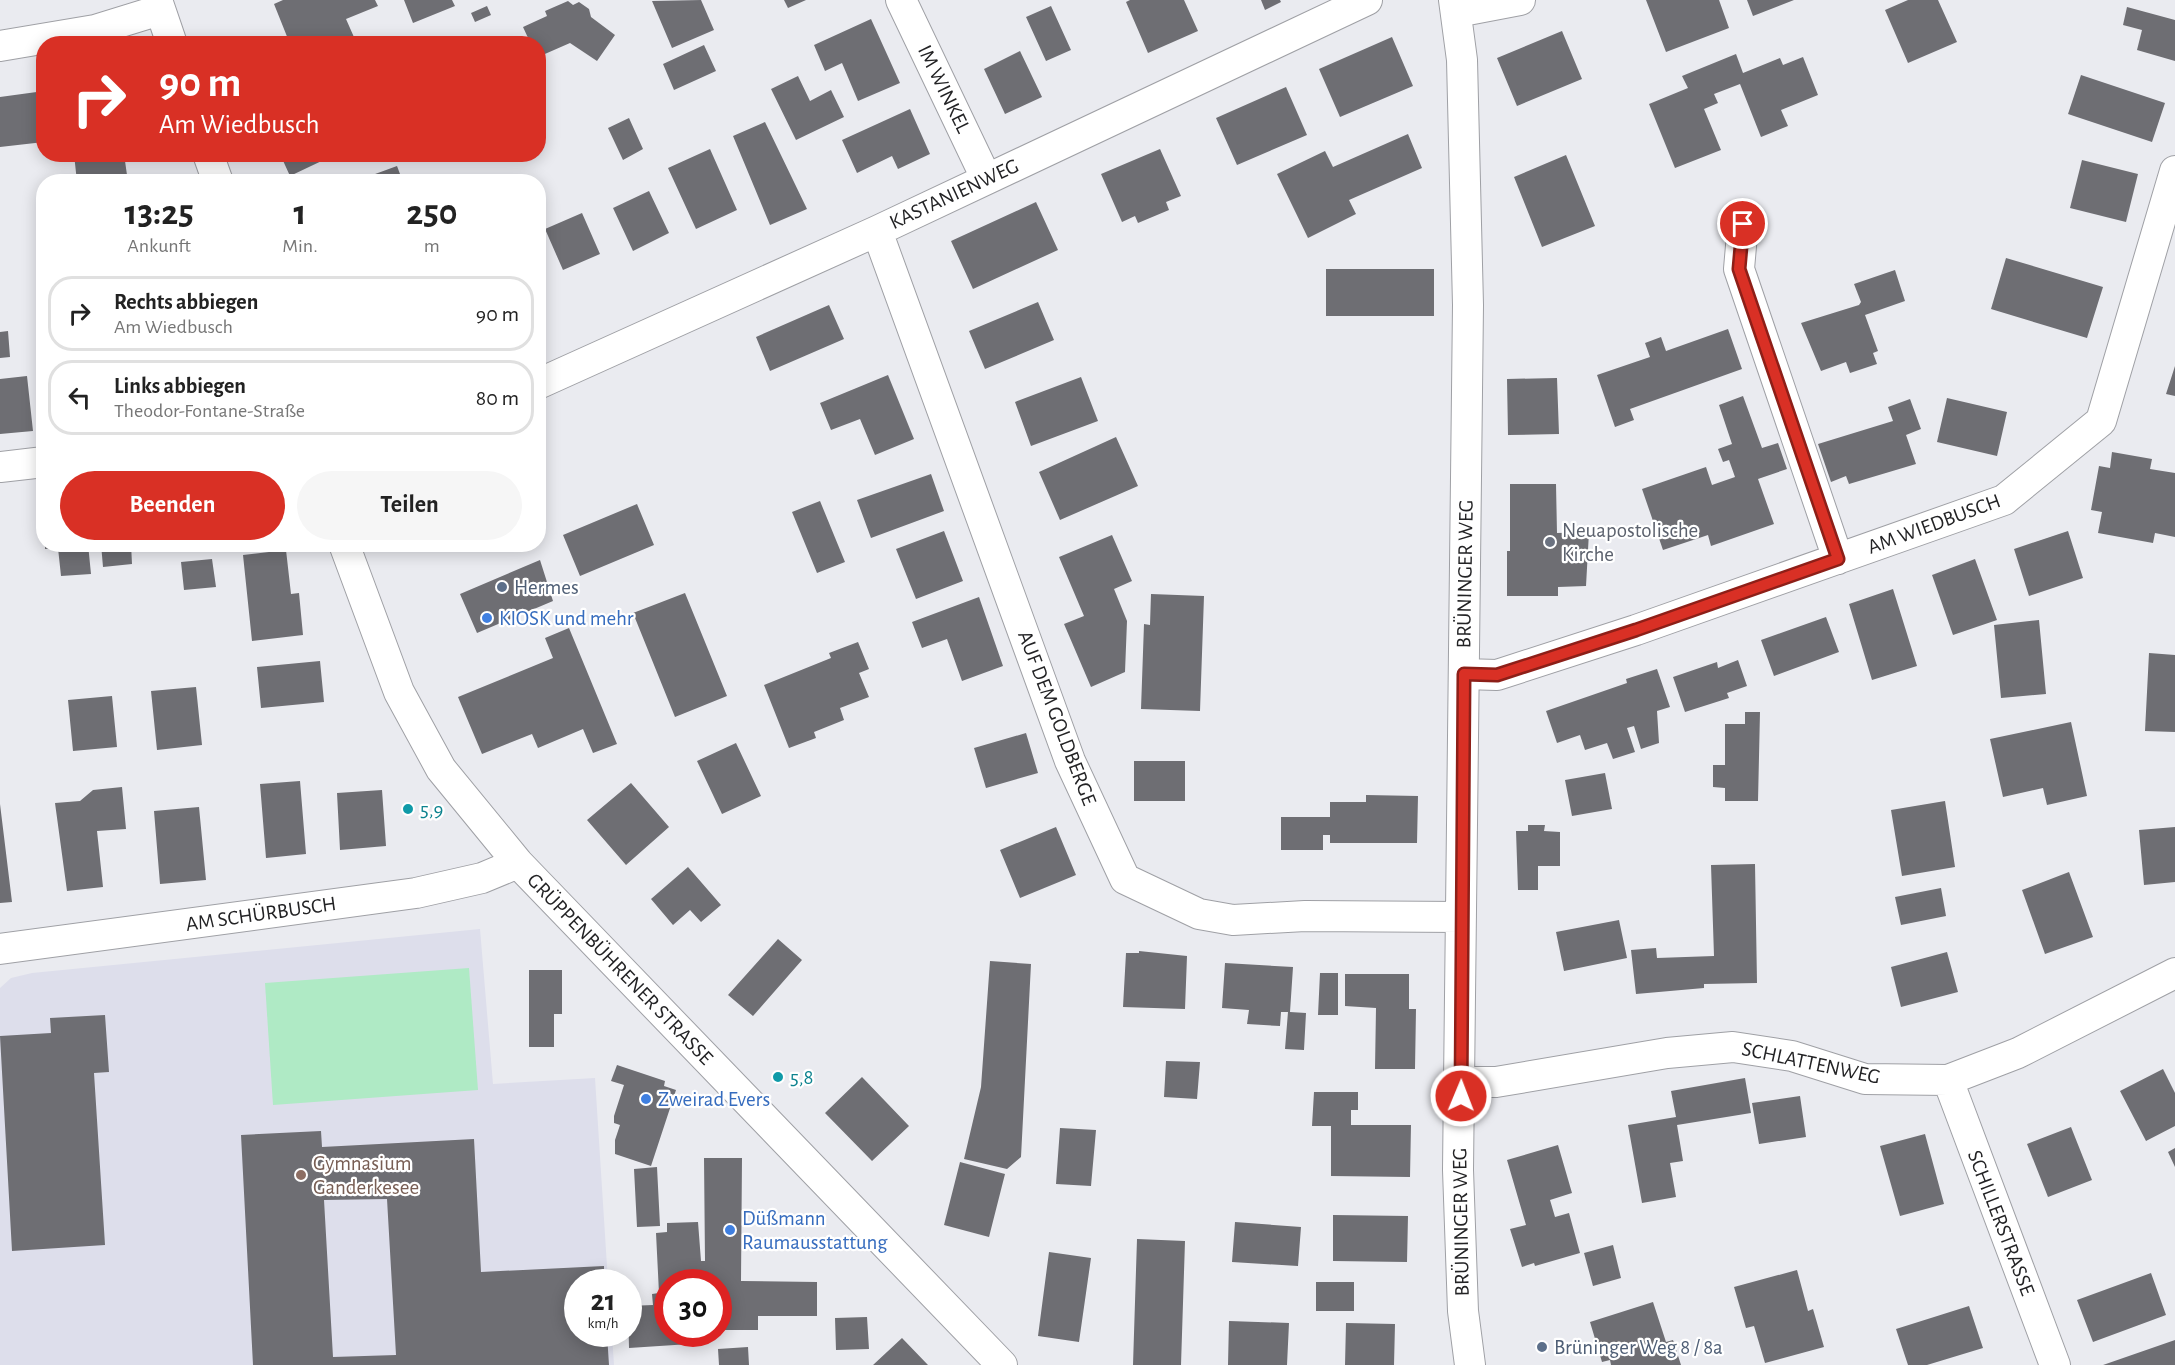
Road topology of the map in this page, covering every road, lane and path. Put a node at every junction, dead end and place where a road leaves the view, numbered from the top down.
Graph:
1 (901, 0) edge
2 (1367, 0) edge
3 (1520, 0) edge
4 (159, 5) edge
5 (1456, 6) edge
6 (59, 36) edge
7 (169, 36) edge
8 (36, 40) edge
9 (0, 46) edge
10 (2175, 171) edge
11 (986, 178) junction
12 (1743, 224) dead end
13 (877, 231) junction
14 (546, 380) edge
15 (36, 463) edge
16 (0, 467) edge
17 (347, 552) edge
18 (1838, 559) junction
19 (1464, 674) junction
20 (518, 863) junction
21 (1461, 917) junction
22 (0, 948) edge
23 (2175, 973) edge
24 (1948, 1080) junction
25 (1461, 1082) junction
26 (1002, 1365) edge
27 (1470, 1365) edge
28 (2055, 1365) edge

1 - 11 street, IM WINKEL
2 - 11 street, KASTANIENWEG
3 - 5 street
4 - 6 street
4 - 7 street
5 - 19 street, BRÜNINGER WEG
8 - 9 street
10 - 18 street, AM WIEDBUSCH
11 - 13 street, KASTANIENWEG
12 - 18 street
13 - 14 street, KASTANIENWEG
13 - 21 street, AUF DEM GOLDBERGE
15 - 16 street
17 - 20 street, GRÜPPENBÜHRENER STRASSE
18 - 19 street, AM WIEDBUSCH
19 - 21 street, BRÜNINGER WEG
20 - 22 street, AM SCHÜRBUSCH
20 - 26 street, GRÜPPENBÜHRENER STRASSE
21 - 25 street, BRÜNINGER WEG
23 - 24 street, SCHLATTENWEG
24 - 25 street, SCHLATTENWEG
24 - 28 street, SCHILLERSTRASSE
25 - 27 street, BRÜNINGER WEG

